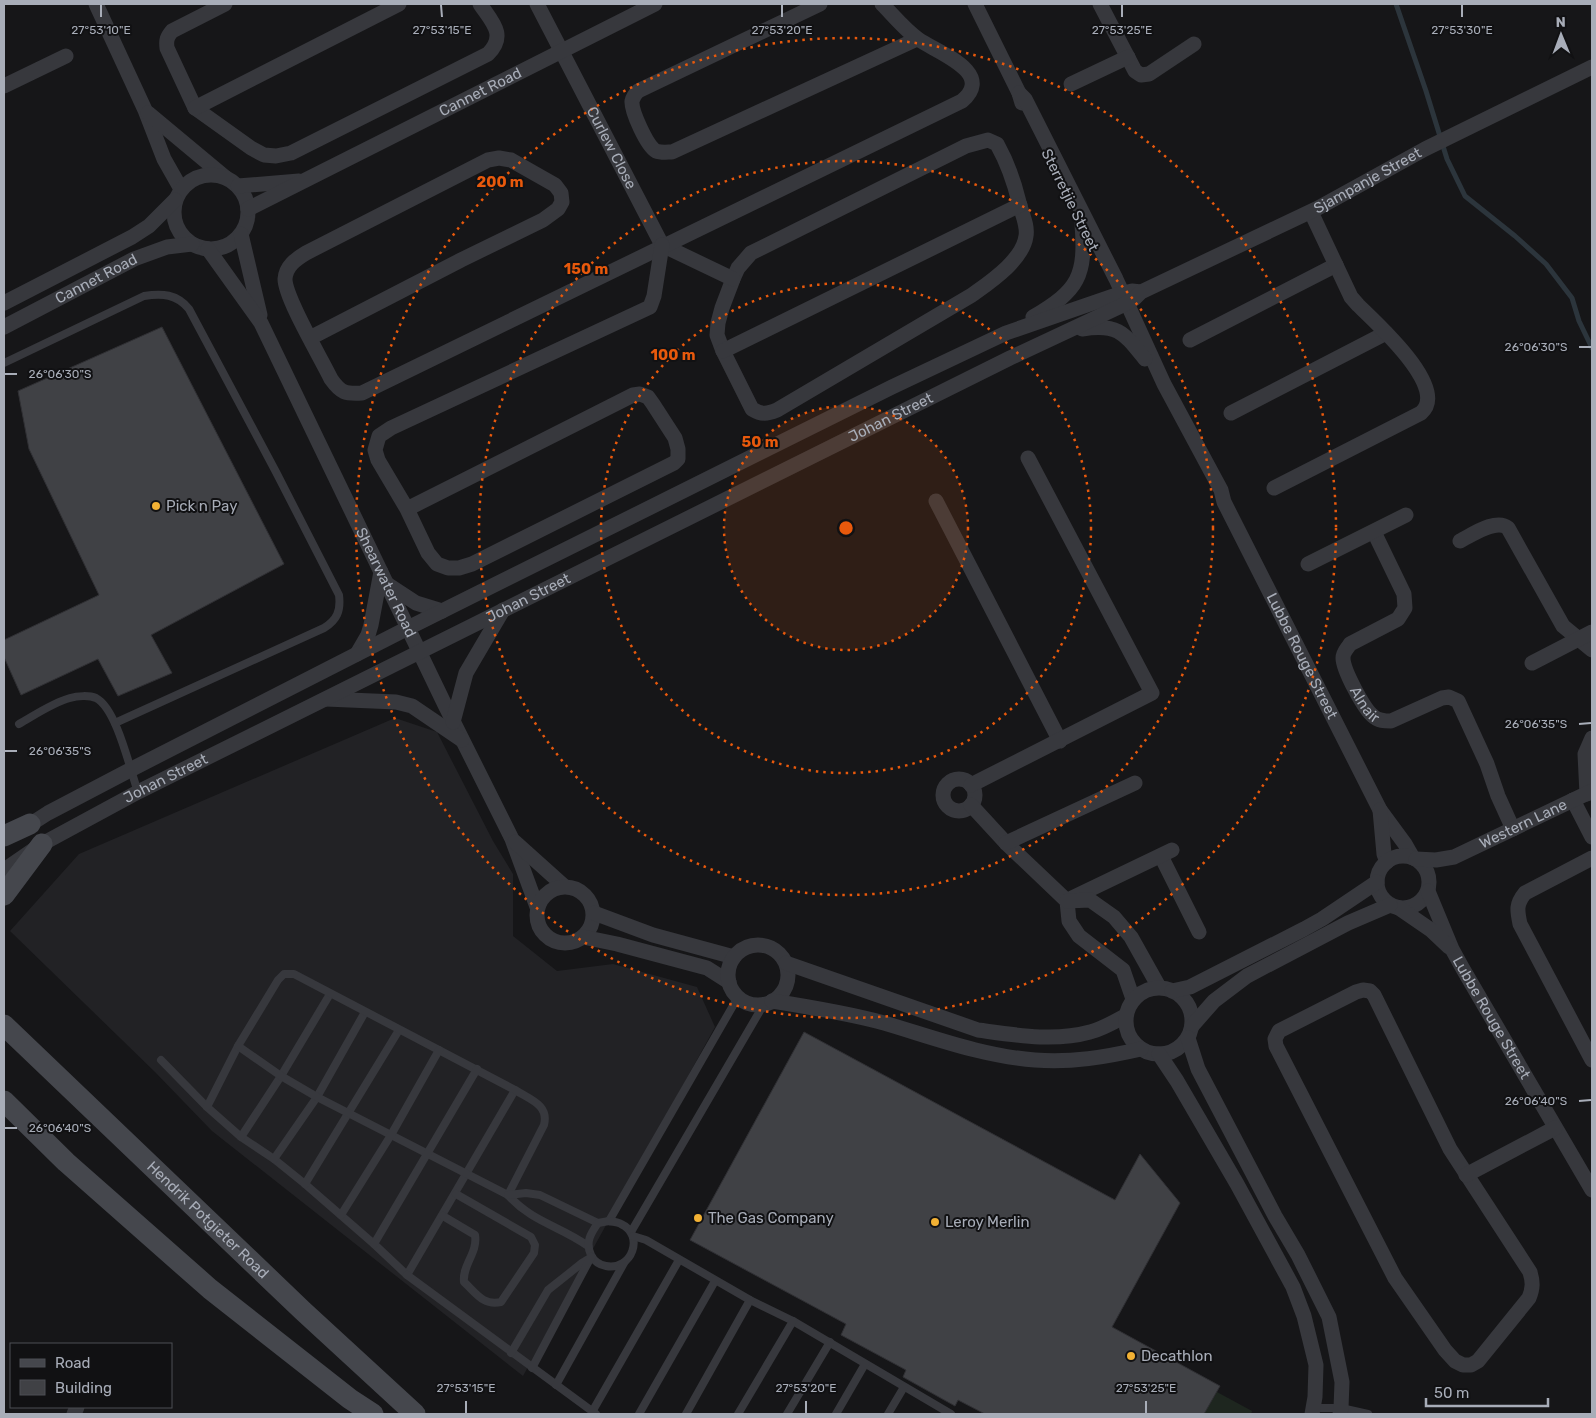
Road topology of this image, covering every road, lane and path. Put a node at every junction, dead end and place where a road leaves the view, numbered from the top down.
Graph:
1 (96, 4) edge
2 (225, 4) edge
3 (399, 4) edge
4 (480, 4) edge
5 (537, 4) edge
6 (655, 4) edge
7 (820, 4) edge
8 (882, 4) edge
9 (975, 4) edge
10 (1100, 4) edge
11 (917, 39) junction
12 (1194, 44) dead end
13 (563, 52) junction
14 (66, 56) dead end
15 (1128, 57) junction
16 (1592, 67) edge
17 (1071, 84) dead end
18 (4, 86) edge
19 (1019, 93) junction
20 (196, 108) junction
21 (144, 110) junction
22 (306, 181) junction
23 (232, 182) junction
24 (178, 194) junction
25 (1020, 205) junction
26 (248, 209) junction
27 (1311, 212) junction
28 (1082, 224) junction
29 (242, 234) junction
30 (192, 244) junction
31 (662, 246) junction
32 (208, 249) junction
33 (1336, 265) junction
34 (733, 279) junction
35 (1121, 300) junction
36 (4, 303) edge
37 (261, 323) junction
38 (4, 327) edge
39 (1006, 333) junction
40 (1386, 333) junction
41 (1058, 334) junction
42 (310, 338) junction
43 (1190, 340) dead end
44 (723, 350) junction
45 (1145, 359) junction
46 (4, 363) edge
47 (1231, 413) dead end
48 (1028, 458) dead end
49 (1274, 488) dead end
50 (936, 501) dead end
51 (1224, 502) junction
52 (407, 509) junction
53 (1406, 515) dead end
54 (1374, 532) junction
55 (1460, 541) dead end
56 (1308, 564) dead end
57 (384, 578) junction
58 (503, 610) junction
59 (442, 611) junction
60 (408, 628) junction
61 (1586, 636) edge
62 (1592, 650) edge
63 (420, 652) junction
64 (357, 654) junction
65 (1532, 663) dead end
66 (325, 699) junction
67 (453, 722) junction
68 (115, 723) junction
69 (19, 724) dead end
70 (1592, 738) edge
71 (463, 741) junction
72 (1060, 741) junction
73 (130, 770) junction
74 (1135, 783) dead end
75 (971, 785) junction
76 (138, 792) junction
77 (1590, 792) edge
78 (1573, 800) junction
79 (970, 805) junction
80 (1380, 810) junction
81 (30, 824) junction
82 (1513, 829) junction
83 (4, 836) edge
84 (1592, 837) edge
85 (512, 839) junction
86 (4, 841) edge
87 (1006, 843) junction
88 (42, 844) junction
89 (1454, 857) junction
90 (1415, 858) junction
91 (1592, 858) edge
92 (1387, 862) junction
93 (4, 870) edge
94 (1377, 882) junction
95 (564, 886) junction
96 (1429, 887) junction
97 (4, 894) edge
98 (1067, 901) junction
99 (1394, 906) junction
100 (538, 907) junction
101 (594, 913) junction
102 (1199, 932) dead end
103 (583, 937) junction
104 (1452, 949) junction
105 (734, 957) junction
106 (786, 963) junction
107 (729, 982) junction
108 (1166, 989) junction
109 (330, 994) junction
110 (738, 997) junction
111 (1133, 999) junction
112 (768, 1003) junction
113 (365, 1012) junction
114 (1125, 1016) junction
115 (4, 1025) edge
116 (400, 1030) junction
117 (1190, 1032) junction
118 (238, 1046) junction
119 (1141, 1049) junction
120 (439, 1050) junction
121 (1159, 1054) junction
122 (161, 1060) dead end
123 (1592, 1060) edge
124 (477, 1069) junction
125 (281, 1076) junction
126 (515, 1090) junction
127 (317, 1096) junction
128 (4, 1101) edge
129 (206, 1107) junction
130 (349, 1114) junction
131 (1555, 1128) junction
132 (391, 1135) junction
133 (241, 1137) junction
134 (428, 1154) junction
135 (274, 1159) junction
136 (468, 1174) junction
137 (1466, 1175) junction
138 (305, 1184) junction
139 (1592, 1190) edge
140 (456, 1194) junction
141 (508, 1195) junction
142 (341, 1215) junction
143 (443, 1216) junction
144 (609, 1221) junction
145 (598, 1223) junction
146 (632, 1234) junction
147 (374, 1244) junction
148 (588, 1246) junction
149 (592, 1257) junction
150 (679, 1260) junction
151 (624, 1263) junction
152 (407, 1275) junction
153 (715, 1281) junction
154 (750, 1300) junction
155 (793, 1320) junction
156 (830, 1342) junction
157 (511, 1353) junction
158 (865, 1364) junction
159 (532, 1368) junction
160 (556, 1385) junction
161 (904, 1387) junction
162 (1313, 1411) edge
163 (1341, 1411) edge
164 (941, 1412) edge
165 (594, 1413) edge
166 (373, 1414) edge
167 (415, 1414) edge
168 (639, 1414) edge
169 (686, 1414) edge
170 (738, 1414) edge
171 (787, 1414) edge
172 (836, 1414) edge
173 (888, 1414) edge
174 (951, 1414) edge
175 (1368, 1414) edge

1 - 21 street
2 - 20 street
3 - 20 street
4 - 20 street
5 - 13 street, Curlew Close
6 - 13 street, Cannet Road
7 - 11 street
8 - 11 street
9 - 19 street, Sterretjie Street
10 - 15 street
11 - 31 street
12 - 15 street
13 - 22 street, Cannet Road
13 - 31 street, Curlew Close
14 - 18 street
15 - 17 street
16 - 27 street, Sjampanje Street
19 - 28 street, Sterretjie Street
19 - 35 street, Sterretjie Street
21 - 23 street
21 - 24 street
22 - 23 street, Cannet Road
22 - 26 street, Cannet Road
23 - 24 street
23 - 26 street
24 - 30 street
24 - 36 street, Cannet Road
25 - 34 street
25 - 44 street
25 - 44 street
26 - 29 street
27 - 33 street
27 - 35 street, Sjampanje Street
28 - 35 street, Sterretjie Street
28 - 39 street, Johan Street
29 - 32 street
29 - 37 street, Shearwater Road
30 - 32 street
30 - 38 street, Cannet Road
31 - 34 street
31 - 42 street
31 - 52 street
32 - 37 street, Shearwater Road
33 - 40 street
33 - 43 street
34 - 44 street
35 - 39 street, Johan Street
35 - 41 street, Johan Street
35 - 45 street, Lubbe Rouge Street
35 - 51 street, Lubbe Rouge Street
37 - 57 street, Shearwater Road
39 - 59 street, Johan Street
40 - 47 street
40 - 49 street
41 - 45 street, Johan Street
41 - 58 street, Johan Street
42 - 42 street
45 - 51 street, Lubbe Rouge Street
46 - 68 lane
48 - 72 street
50 - 72 street
51 - 80 street, Lubbe Rouge Street
52 - 52 street
53 - 54 street
54 - 56 street
54 - 82 street, Alnair
55 - 61 street
57 - 59 street
57 - 60 street, Shearwater Road
57 - 64 street
58 - 63 street, Johan Street
58 - 67 street
59 - 60 street, Johan Street
60 - 63 street, Shearwater Road
60 - 64 street, Johan Street
61 - 62 street
61 - 65 street
63 - 66 street, Johan Street
63 - 67 street, Shearwater Road
64 - 73 street, Johan Street
66 - 71 street
66 - 76 street, Johan Street
67 - 71 street, Shearwater Road
68 - 69 lane
68 - 73 lane
70 - 77 street
71 - 85 street, Shearwater Road
72 - 75 street
73 - 76 lane
73 - 81 street, Johan Street
74 - 87 street
75 - 79 street
75 - 79 street
76 - 88 street, Johan Street
77 - 78 street, Western Lane
78 - 82 street, Western Lane
78 - 84 street
79 - 87 street
80 - 90 street, Lubbe Rouge Street
80 - 92 street, Lubbe Rouge Street
81 - 83 main road
81 - 86 street, Johan Street
82 - 89 street, Western Lane
85 - 95 street, Shearwater Road
85 - 100 street, Shearwater Road
87 - 98 street
88 - 93 street, Johan Street
88 - 97 main road
89 - 90 street, Western Lane
89 - 96 street, Western Lane
90 - 92 street
90 - 96 street
91 - 123 street
92 - 94 street
94 - 99 street
94 - 108 street
95 - 100 street
95 - 101 street
96 - 99 street
96 - 104 street, Lubbe Rouge Street
98 - 102 street
98 - 108 street
98 - 111 street
99 - 104 street, Lubbe Rouge Street
99 - 117 street
100 - 103 street
101 - 103 street
101 - 105 street
103 - 107 street
104 - 131 street, Lubbe Rouge Street
105 - 106 street
105 - 107 street
106 - 112 street
106 - 114 street
107 - 110 street
108 - 111 street
108 - 117 street
109 - 113 lane
109 - 118 lane
109 - 125 lane
110 - 112 street
110 - 144 lane
111 - 114 street
112 - 119 street
112 - 146 lane
113 - 116 lane
113 - 127 lane
114 - 119 street
115 - 167 main road, Hendrik Potgieter Road
116 - 120 lane
116 - 130 lane
117 - 121 street
117 - 163 street
118 - 125 lane
118 - 129 lane
119 - 121 street
120 - 124 lane
120 - 132 lane
121 - 162 street
122 - 129 lane
124 - 126 lane
124 - 134 lane
125 - 127 lane
125 - 133 lane
126 - 136 lane
126 - 141 lane
127 - 130 lane
127 - 135 lane
128 - 166 main road
129 - 133 lane
130 - 132 lane
130 - 138 lane
131 - 137 street
131 - 139 street, Lubbe Rouge Street
132 - 134 lane
132 - 142 lane
133 - 135 lane
134 - 136 lane
134 - 147 lane
135 - 138 lane
136 - 140 lane
136 - 141 lane
137 - 137 street
138 - 142 lane
140 - 143 lane
140 - 143 lane
141 - 145 lane
141 - 148 lane
142 - 147 lane
143 - 152 lane
144 - 145 lane
144 - 146 lane
145 - 148 lane
146 - 150 lane
146 - 151 lane
147 - 152 lane
148 - 149 lane
149 - 151 lane
149 - 157 lane
149 - 159 lane
150 - 153 lane
150 - 165 lane
151 - 160 lane
152 - 157 lane
153 - 154 lane
153 - 168 lane
154 - 155 lane
154 - 169 lane
155 - 156 lane
155 - 170 lane
156 - 158 lane
156 - 171 lane
157 - 159 lane
158 - 161 lane
158 - 172 lane
159 - 160 lane
160 - 165 lane
161 - 164 lane
161 - 173 lane
162 - 163 lane
163 - 175 lane
164 - 174 lane

